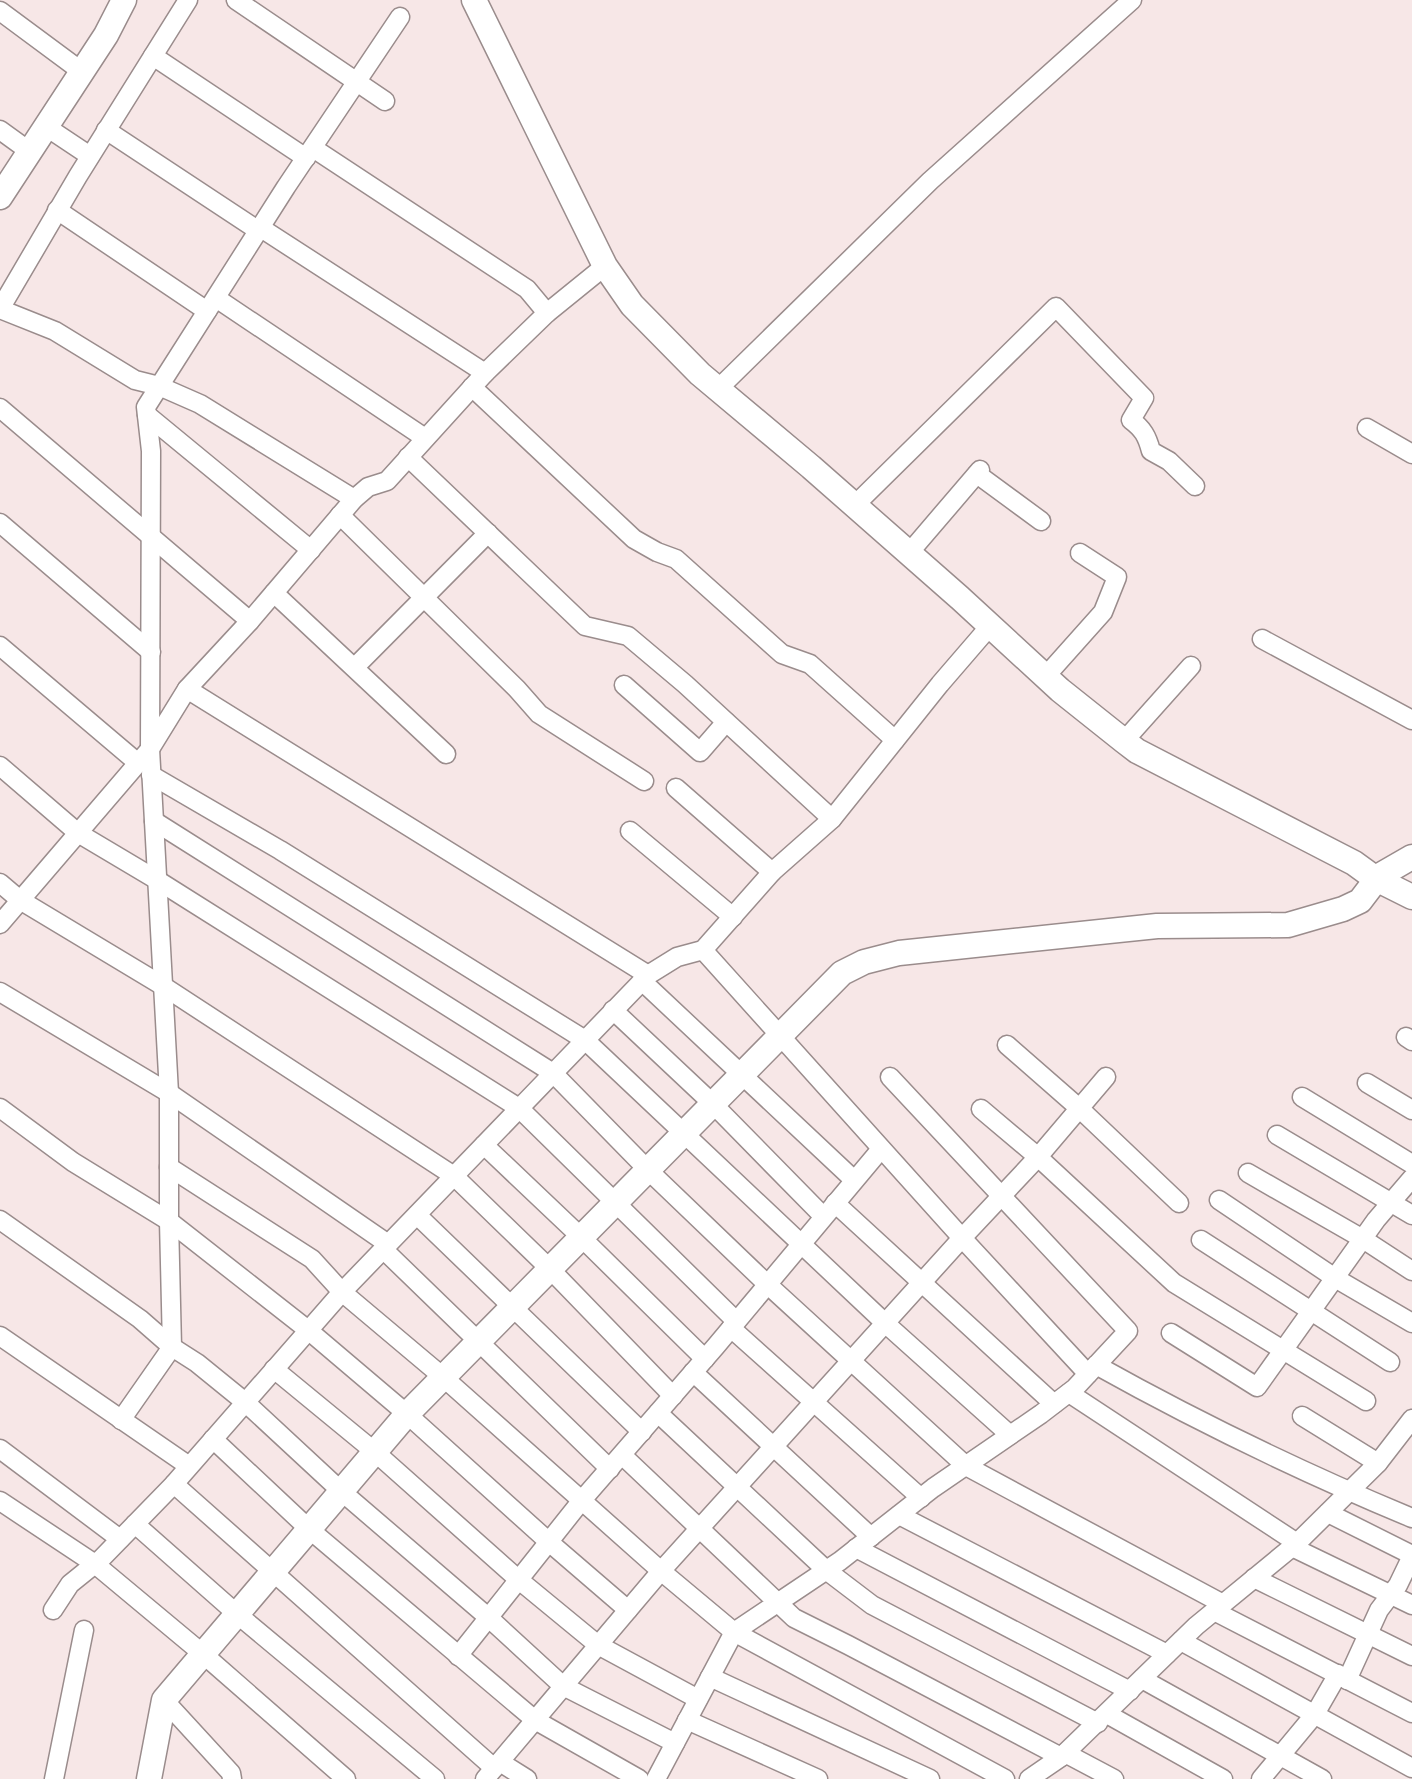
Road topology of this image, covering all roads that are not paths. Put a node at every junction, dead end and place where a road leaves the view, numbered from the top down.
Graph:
1 (124, 0) edge
2 (188, 0) edge
3 (236, 0) edge
4 (474, 0) edge
5 (1132, 0) edge
6 (0, 11) edge
7 (400, 17) dead end
8 (153, 56) junction
9 (81, 71) junction
10 (356, 82) junction
11 (385, 101) dead end
12 (45, 126) junction
13 (0, 130) edge
14 (106, 130) junction
15 (29, 151) junction
16 (309, 153) junction
17 (90, 156) junction
18 (0, 197) edge
19 (57, 210) junction
20 (260, 229) junction
21 (605, 266) junction
22 (212, 304) junction
23 (547, 314) junction
24 (485, 373) junction
25 (159, 386) junction
26 (472, 387) junction
27 (718, 389) junction
28 (0, 408) edge
29 (147, 415) junction
30 (1367, 428) dead end
31 (425, 438) junction
32 (1412, 454) edge
33 (408, 457) junction
34 (1195, 486) dead end
35 (354, 499) junction
36 (855, 505) junction
37 (340, 516) junction
38 (1041, 521) dead end
39 (0, 523) edge
40 (488, 533) junction
41 (151, 539) junction
42 (311, 550) junction
43 (909, 553) junction
44 (1080, 554) dead end
45 (274, 593) junction
46 (424, 598) junction
47 (250, 621) junction
48 (990, 627) junction
49 (1262, 639) dead end
50 (0, 645) edge
51 (151, 652) junction
52 (1191, 666) dead end
53 (355, 667) junction
54 (1045, 677) junction
55 (624, 685) dead end
56 (187, 689) junction
57 (1412, 720) edge
58 (726, 722) junction
59 (895, 740) junction
60 (1124, 741) junction
61 (150, 749) junction
62 (446, 754) dead end
63 (0, 766) edge
64 (145, 769) junction
65 (644, 781) dead end
66 (676, 788) dead end
67 (832, 819) junction
68 (154, 821) junction
69 (630, 831) dead end
70 (78, 833) junction
71 (1412, 857) edge
72 (772, 872) junction
73 (1376, 879) junction
74 (157, 880) junction
75 (0, 883) edge
76 (1412, 897) edge
77 (20, 900) junction
78 (733, 917) junction
79 (0, 924) edge
80 (703, 950) junction
81 (645, 978) junction
82 (163, 986) junction
83 (0, 992) edge
84 (613, 1010) junction
85 (779, 1037) junction
86 (585, 1040) junction
87 (1007, 1045) dead end
88 (553, 1073) junction
89 (742, 1074) junction
90 (890, 1077) dead end
91 (1106, 1077) dead end
92 (1367, 1083) dead end
93 (169, 1093) junction
94 (1302, 1097) dead end
95 (713, 1104) junction
96 (0, 1108) edge
97 (519, 1108) junction
98 (1079, 1108) junction
99 (981, 1109) dead end
100 (1412, 1110) edge
101 (684, 1133) junction
102 (1276, 1135) dead end
103 (484, 1145) junction
104 (880, 1149) junction
105 (1038, 1157) junction
106 (1412, 1164) edge
107 (168, 1167) junction
108 (648, 1170) junction
109 (1248, 1173) dead end
110 (454, 1176) junction
111 (1412, 1178) edge
112 (854, 1180) junction
113 (1002, 1196) junction
114 (1219, 1200) dead end
115 (616, 1202) junction
116 (1393, 1202) junction
117 (1179, 1203) dead end
118 (829, 1210) junction
119 (417, 1215) junction
120 (1412, 1215) edge
121 (0, 1220) edge
122 (169, 1221) junction
123 (581, 1237) junction
124 (962, 1238) junction
125 (1363, 1239) junction
126 (1201, 1240) dead end
127 (802, 1242) junction
128 (386, 1247) junction
129 (550, 1269) junction
130 (1412, 1271) edge
131 (1335, 1278) junction
132 (922, 1282) junction
133 (767, 1284) junction
134 (342, 1292) junction
135 (512, 1307) junction
136 (1311, 1311) junction
137 (885, 1323) junction
138 (1412, 1323) edge
139 (733, 1325) junction
140 (308, 1330) junction
141 (1171, 1333) dead end
142 (0, 1336) edge
143 (477, 1342) junction
144 (172, 1347) junction
145 (1284, 1350) junction
146 (850, 1362) junction
147 (1390, 1362) dead end
148 (699, 1365) junction
149 (274, 1368) junction
150 (1092, 1370) junction
151 (443, 1377) junction
152 (1069, 1392) junction
153 (673, 1396) junction
154 (1366, 1401) dead end
155 (245, 1402) junction
156 (813, 1402) junction
157 (1054, 1404) junction
158 (658, 1413) junction
159 (407, 1414) junction
160 (1302, 1416) dead end
161 (1412, 1419) edge
162 (121, 1420) junction
163 (642, 1432) junction
164 (1010, 1435) junction
165 (213, 1439) junction
166 (774, 1446) junction
167 (0, 1449) edge
168 (375, 1452) junction
169 (622, 1455) junction
170 (1378, 1463) junction
171 (189, 1466) junction
172 (966, 1466) junction
173 (610, 1469) junction
174 (174, 1484) junction
175 (737, 1487) junction
176 (341, 1491) junction
177 (1349, 1492) junction
178 (921, 1498) junction
179 (582, 1500) junction
180 (0, 1501) edge
181 (1328, 1513) junction
182 (900, 1515) junction
183 (1412, 1518) edge
184 (135, 1524) junction
185 (700, 1527) junction
186 (309, 1528) junction
187 (871, 1537) junction
188 (120, 1539) junction
189 (549, 1542) junction
190 (1295, 1545) junction
191 (856, 1548) junction
192 (1412, 1556) edge
193 (95, 1564) junction
194 (826, 1570) junction
195 (273, 1571) junction
196 (661, 1571) junction
197 (1254, 1578) junction
198 (519, 1580) junction
199 (1391, 1595) junction
200 (777, 1602) junction
201 (1412, 1605) edge
202 (1219, 1607) junction
203 (53, 1610) dead end
204 (628, 1610) junction
205 (237, 1614) junction
206 (489, 1618) junction
207 (84, 1630) dead end
208 (734, 1632) junction
209 (1368, 1634) junction
210 (1181, 1641) junction
211 (598, 1645) junction
212 (203, 1654) junction
213 (1167, 1654) junction
214 (458, 1656) junction
215 (1412, 1656) edge
216 (710, 1677) junction
217 (1342, 1677) junction
218 (1136, 1685) junction
219 (563, 1686) junction
220 (698, 1699) junction
221 (164, 1700) junction
222 (1412, 1713) edge
223 (1314, 1714) junction
224 (1103, 1718) junction
225 (535, 1720) junction
226 (687, 1720) junction
227 (675, 1743) junction
228 (1063, 1755) junction
229 (1279, 1755) junction
230 (1412, 1768) edge
231 (493, 1770) edge
232 (663, 1777) edge
233 (54, 1779) edge
234 (148, 1779) edge
235 (232, 1779) edge
236 (346, 1779) edge
237 (435, 1779) edge
238 (527, 1779) edge
239 (639, 1779) edge
240 (818, 1779) edge
241 (930, 1779) edge
242 (1005, 1779) edge
243 (1029, 1779) edge
244 (1114, 1779) edge
245 (1223, 1779) edge
246 (1261, 1779) edge
247 (1322, 1779) edge

1 - 9 street
2 - 8 street
3 - 10 street
4 - 21 street
5 - 27 street
6 - 9 street
7 - 10 street
8 - 14 street
8 - 16 street
9 - 12 street
10 - 11 street
10 - 16 street
12 - 15 street
12 - 17 street
13 - 15 street
14 - 17 street
14 - 20 street
15 - 18 street
16 - 20 street
16 - 23 street
17 - 19 street
19 - 22 street
19 - 25 street
20 - 22 street
20 - 24 street
21 - 23 street
21 - 27 street
22 - 25 street
22 - 31 street
23 - 24 street
24 - 26 street
25 - 29 street
25 - 35 street
26 - 31 street
26 - 59 street
27 - 36 street
28 - 41 street
29 - 41 street
29 - 42 street
30 - 32 street
31 - 33 street
33 - 35 street
33 - 40 street
34 - 36 street
35 - 37 street
36 - 43 street
37 - 42 street
37 - 46 street
38 - 43 street
39 - 51 street
40 - 46 street
40 - 58 street
41 - 47 street
41 - 51 street
42 - 45 street
43 - 48 street
44 - 54 street
45 - 47 street
45 - 53 street
46 - 53 street
46 - 65 street
47 - 56 street
48 - 54 street
48 - 59 street
49 - 57 street
50 - 64 street
51 - 61 street
52 - 60 street
53 - 62 street
54 - 60 street
55 - 58 street
56 - 61 street
56 - 81 street
58 - 67 street
59 - 67 street
60 - 73 street
61 - 64 street
63 - 70 street
64 - 68 street
64 - 70 street
64 - 86 street
66 - 72 street
67 - 72 street
68 - 74 street
68 - 88 street
69 - 78 street
70 - 74 street
70 - 77 street
71 - 73 street
72 - 78 street
73 - 76 street
73 - 85 street
74 - 82 street
74 - 97 street
75 - 77 street
77 - 79 street
77 - 82 street
78 - 80 street
80 - 81 street
80 - 85 street
81 - 84 street
81 - 89 street
82 - 93 street
82 - 110 street
83 - 93 street
84 - 86 street
84 - 95 street
85 - 89 street
85 - 104 street
86 - 88 street
86 - 101 street
87 - 98 street
88 - 97 street
88 - 108 street
89 - 95 street
89 - 112 street
90 - 113 street
91 - 98 street
92 - 100 street
93 - 107 street
93 - 128 street
94 - 106 street
95 - 101 street
95 - 118 street
96 - 122 street
97 - 103 street
97 - 115 street
98 - 105 street
98 - 117 street
99 - 105 street
101 - 108 street
101 - 127 street
102 - 116 street
103 - 110 street
103 - 123 street
104 - 112 street
104 - 124 street
105 - 113 street
105 - 145 street
107 - 122 street
107 - 134 street
108 - 115 street
108 - 133 street
109 - 125 street
110 - 119 street
110 - 129 street
111 - 116 street
112 - 118 street
113 - 124 street
113 - 150 street
114 - 131 street
115 - 123 street
115 - 139 street
116 - 120 street
116 - 125 street
118 - 127 street
118 - 132 street
119 - 128 street
119 - 135 street
121 - 144 street
122 - 140 street
122 - 144 street
123 - 129 street
123 - 148 street
124 - 132 street
124 - 150 street
125 - 130 street
125 - 131 street
126 - 136 street
127 - 133 street
127 - 137 street
128 - 134 street
128 - 143 street
129 - 135 street
129 - 153 street
131 - 136 street
131 - 138 street
132 - 137 street
132 - 157 street
133 - 139 street
133 - 146 street
134 - 140 street
134 - 151 street
135 - 143 street
135 - 163 street
136 - 145 street
136 - 147 street
137 - 146 street
137 - 164 street
139 - 148 street
139 - 156 street
140 - 149 street
140 - 159 street
141 - 145 street
142 - 162 street
143 - 151 street
143 - 173 street
144 - 155 street
144 - 162 street
145 - 154 street
146 - 156 street
146 - 172 street
148 - 153 street
148 - 166 street
149 - 155 street
149 - 168 street
150 - 152 street
150 - 177 street
151 - 159 street
151 - 179 street
152 - 157 street
152 - 190 street
153 - 158 street
155 - 165 street
155 - 176 street
156 - 166 street
156 - 178 street
157 - 164 street
158 - 163 street
158 - 175 street
159 - 168 street
159 - 189 street
160 - 170 street
161 - 170 street
162 - 171 street
163 - 169 street
164 - 172 street
165 - 171 street
165 - 186 street
166 - 175 street
166 - 187 street
167 - 188 street
168 - 176 street
168 - 198 street
169 - 173 street
169 - 185 street
170 - 177 street
171 - 174 street
172 - 178 street
172 - 202 street
173 - 179 street
174 - 184 street
174 - 195 street
175 - 185 street
175 - 194 street
176 - 186 street
176 - 206 street
177 - 181 street
177 - 183 street
178 - 182 street
179 - 189 street
179 - 196 street
180 - 193 street
181 - 190 street
181 - 192 street
182 - 187 street
182 - 213 street
184 - 188 street
184 - 205 street
185 - 196 street
185 - 200 street
186 - 195 street
186 - 214 street
187 - 191 street
188 - 193 street
189 - 198 street
189 - 204 street
190 - 197 street
190 - 199 street
191 - 194 street
191 - 218 street
192 - 199 street
193 - 203 street
193 - 212 street
194 - 200 street
194 - 224 street
195 - 205 street
195 - 231 street
196 - 204 street
196 - 208 street
197 - 202 street
197 - 209 street
198 - 206 street
198 - 211 street
199 - 201 street
199 - 209 street
200 - 208 street
200 - 228 street
202 - 210 street
202 - 217 street
204 - 211 street
205 - 212 street
205 - 237 street
206 - 214 street
206 - 219 street
207 - 233 street
208 - 216 street
208 - 242 street
209 - 215 street
209 - 217 street
210 - 213 street
210 - 223 street
211 - 219 street
211 - 220 street
212 - 221 street
212 - 236 street
213 - 218 street
214 - 225 street
216 - 220 street
216 - 241 street
217 - 222 street
217 - 223 street
218 - 224 street
218 - 229 street
219 - 225 street
219 - 227 street
220 - 226 street
221 - 234 street
221 - 235 street
223 - 229 street
223 - 230 street
224 - 228 street
224 - 245 street
225 - 231 street
225 - 239 street
226 - 227 street
226 - 240 street
227 - 232 street
228 - 243 street
228 - 244 street
229 - 246 street
229 - 247 street
231 - 238 street

